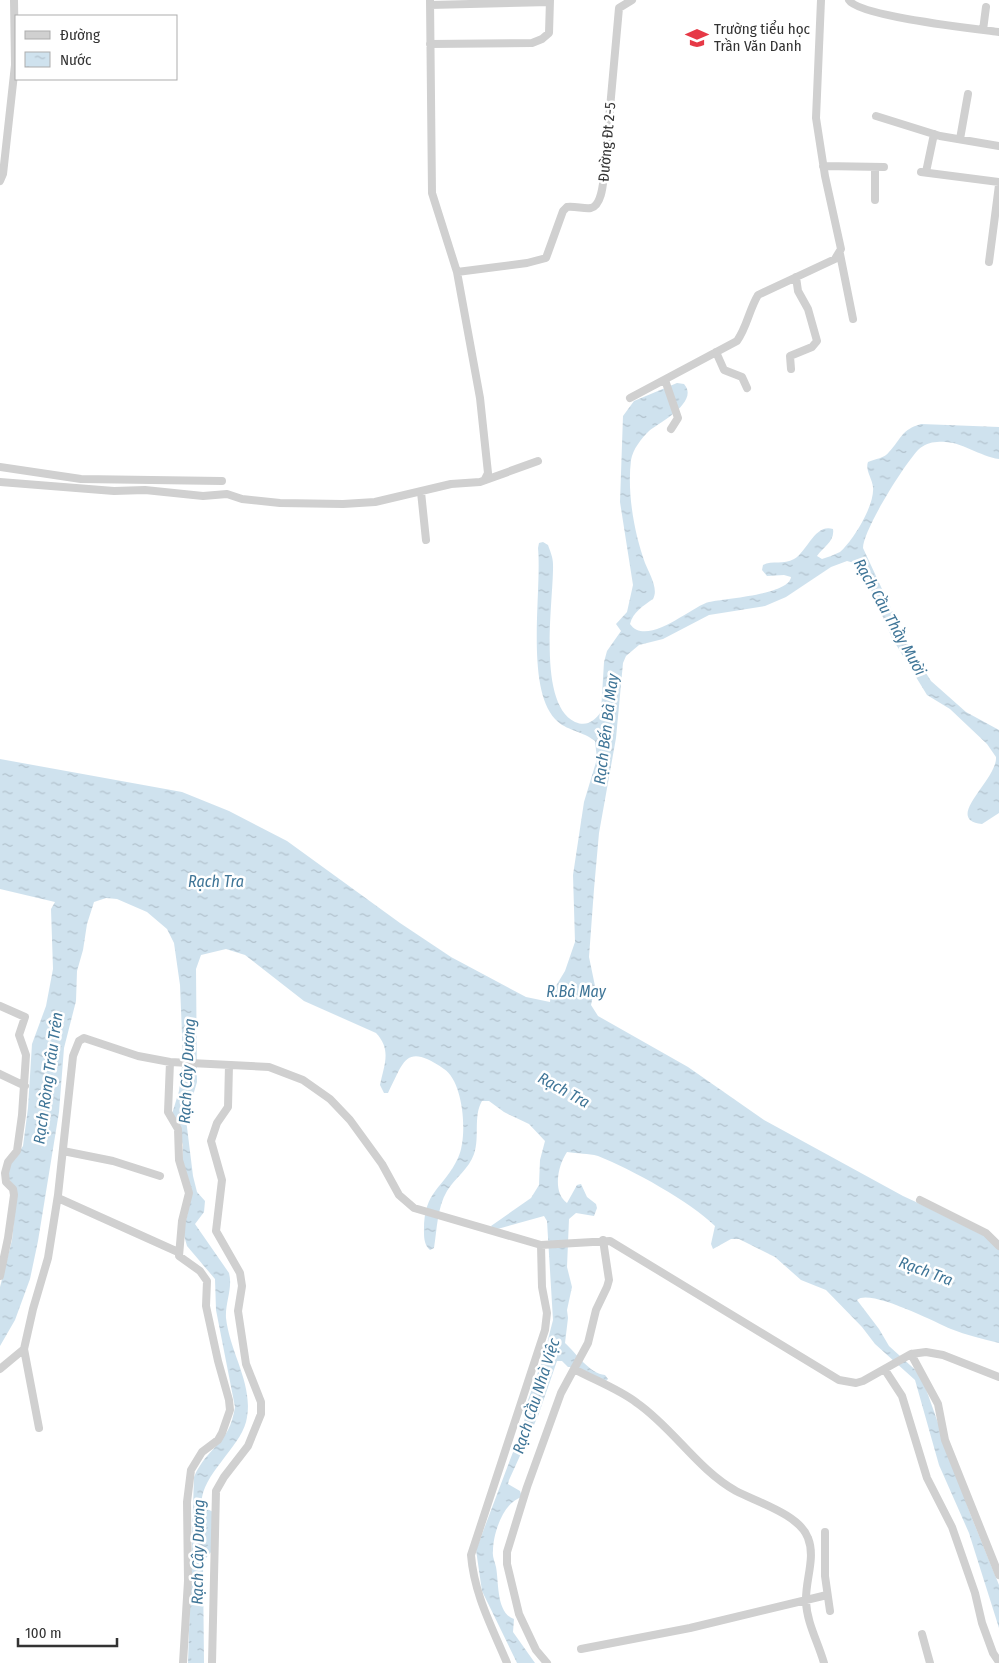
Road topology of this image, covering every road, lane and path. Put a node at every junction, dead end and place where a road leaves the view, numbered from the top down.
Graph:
1 (14, 0) edge
2 (632, 0) edge
3 (821, 0) edge
4 (849, 0) edge
5 (504, 1) edge
6 (550, 1) edge
7 (430, 2) edge
8 (986, 7) dead end
9 (983, 30) junction
10 (999, 32) edge
11 (430, 44) junction
12 (968, 94) dead end
13 (876, 116) dead end
14 (934, 134) junction
15 (960, 139) junction
16 (999, 146) edge
17 (823, 166) junction
18 (875, 167) junction
19 (884, 167) dead end
20 (0, 181) edge
21 (999, 184) edge
22 (875, 200) dead end
23 (840, 254) junction
24 (989, 262) dead end
25 (457, 272) junction
26 (796, 277) junction
27 (853, 319) dead end
28 (716, 352) junction
29 (791, 369) dead end
30 (666, 382) junction
31 (747, 388) dead end
32 (630, 398) dead end
33 (671, 429) dead end
34 (538, 461) dead end
35 (0, 467) edge
36 (485, 479) junction
37 (222, 481) dead end
38 (0, 482) edge
39 (422, 492) junction
40 (426, 540) dead end
41 (0, 1006) edge
42 (172, 1062) junction
43 (229, 1065) junction
44 (0, 1074) edge
45 (25, 1086) junction
46 (63, 1151) junction
47 (160, 1176) dead end
48 (58, 1198) junction
49 (920, 1200) dead end
50 (4, 1237) edge
51 (603, 1240) junction
52 (543, 1245) junction
53 (999, 1246) edge
54 (178, 1252) junction
55 (0, 1276) edge
56 (24, 1349) junction
57 (909, 1356) junction
58 (0, 1368) edge
59 (574, 1368) junction
60 (888, 1369) junction
61 (999, 1377) edge
62 (39, 1428) dead end
63 (825, 1532) dead end
64 (999, 1575) edge
65 (827, 1594) junction
66 (805, 1600) junction
67 (830, 1611) dead end
68 (922, 1634) dead end
69 (581, 1650) dead end
70 (999, 1662) edge
71 (183, 1663) edge
72 (212, 1663) edge
73 (507, 1663) edge
74 (547, 1663) edge
75 (824, 1663) edge
76 (930, 1663) edge

1 - 20 street
2 - 25 street, Đường Đt 2-5
3 - 17 street
4 - 9 street
5 - 6 street
5 - 7 street
6 - 11 street
7 - 11 street
8 - 9 street
9 - 10 street
11 - 25 street
12 - 15 street
13 - 14 street
14 - 15 street
14 - 21 street
15 - 16 street
17 - 18 street
17 - 23 street
18 - 19 street
18 - 22 street
21 - 24 street
23 - 26 street
23 - 27 street
25 - 36 street
26 - 28 street
26 - 29 street
28 - 30 street
28 - 31 street
30 - 32 street
30 - 33 street
34 - 36 street
35 - 37 street
36 - 39 street
38 - 39 street
39 - 40 street
41 - 45 street
42 - 43 street
42 - 46 street
42 - 54 street
43 - 52 street
43 - 72 street
44 - 45 street
45 - 50 street
46 - 47 street
46 - 48 street
48 - 54 street
48 - 56 street
49 - 53 street
50 - 55 street
51 - 52 street
51 - 59 street
51 - 60 street
52 - 73 street
54 - 71 street
56 - 58 street
56 - 62 street
57 - 60 street
57 - 61 street
57 - 64 street
59 - 66 street
59 - 74 street
60 - 70 street
63 - 65 street
65 - 66 street
65 - 67 street
66 - 69 street
66 - 75 street
68 - 76 street

